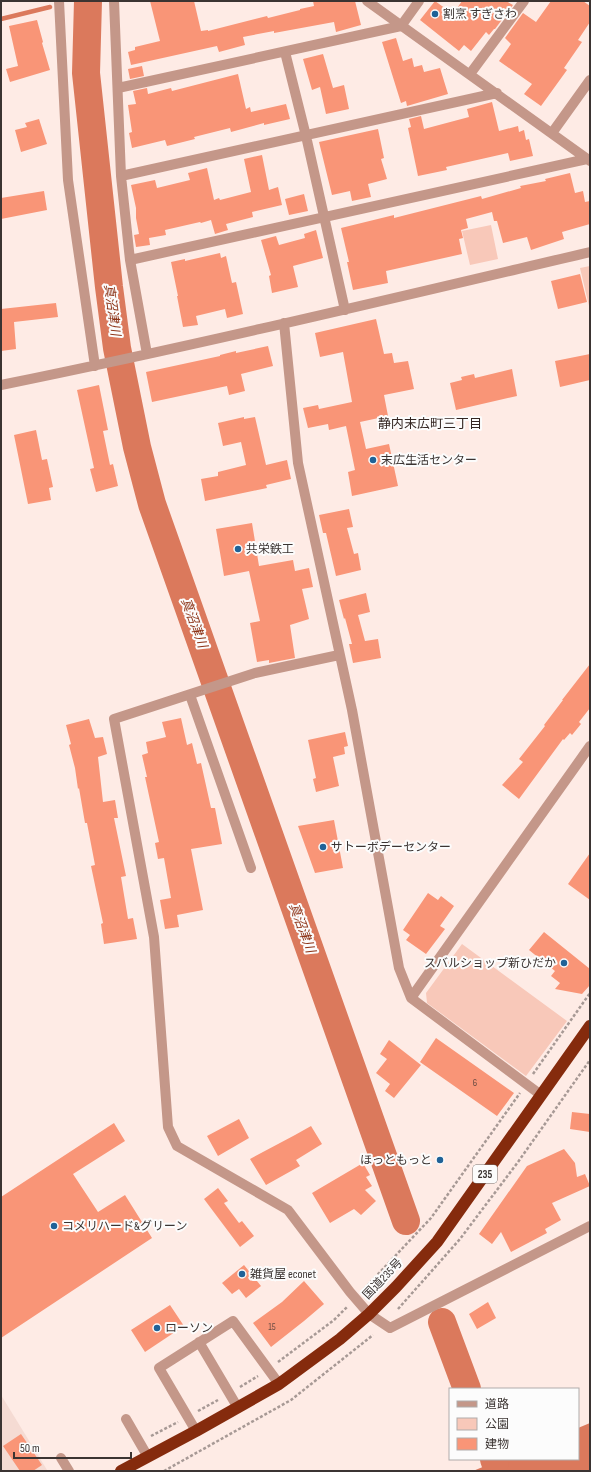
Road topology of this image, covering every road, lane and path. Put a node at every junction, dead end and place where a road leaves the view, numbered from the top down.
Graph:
1 (59, 1) edge
2 (114, 1) edge
3 (367, 1) edge
4 (419, 1) edge
5 (524, 1) edge
6 (401, 26) junction
7 (285, 52) junction
8 (470, 74) junction
9 (590, 80) edge
10 (118, 88) junction
11 (496, 93) junction
12 (552, 133) junction
13 (306, 136) junction
14 (588, 160) edge
15 (121, 176) junction
16 (324, 217) junction
17 (590, 252) edge
18 (130, 260) junction
19 (345, 310) junction
20 (284, 323) junction
21 (147, 354) junction
22 (95, 366) junction
23 (1, 386) edge
24 (339, 655) junction
25 (190, 695) junction
26 (590, 746) edge
27 (251, 868) dead end
28 (590, 993) edge
29 (412, 998) junction
30 (590, 1026) edge
31 (590, 1060) edge
32 (526, 1084) junction
33 (541, 1095) junction
34 (590, 1226) edge
35 (361, 1293) dead end
36 (350, 1304) dead end
37 (397, 1310) dead end
38 (369, 1314) junction
39 (373, 1335) dead end
40 (199, 1342) junction
41 (268, 1369) junction
42 (279, 1384) junction
43 (230, 1394) junction
44 (238, 1408) junction
45 (188, 1417) junction
46 (126, 1419) dead end
47 (196, 1432) junction
48 (140, 1442) junction
49 (148, 1457) junction
50 (61, 1458) dead end
51 (69, 1471) edge
52 (121, 1471) edge
53 (164, 1471) edge

1 - 22 street
2 - 10 street
3 - 6 street
4 - 6 street
5 - 8 street
6 - 7 street
6 - 8 street
7 - 10 street
7 - 13 street
8 - 11 street
9 - 12 street
10 - 15 street
11 - 12 street
11 - 13 street
12 - 14 street
13 - 15 street
13 - 16 street
14 - 16 street
15 - 18 street
16 - 18 street
16 - 19 street
17 - 19 street
18 - 21 street
19 - 20 street
20 - 21 street
20 - 24 street
21 - 22 street
22 - 23 street
24 - 25 street
24 - 29 street
25 - 27 street
25 - 38 street
26 - 29 street
28 - 32 path
29 - 32 street
30 - 33 highway, 国道235号 / 235
31 - 37 path
32 - 33 street
32 - 35 path
33 - 38 highway, 国道235号 / 235
34 - 38 street
36 - 41 path
38 - 42 highway, 国道235号 / 235
39 - 53 path
40 - 41 street
40 - 43 street
40 - 45 street
41 - 42 street
41 - 43 path
42 - 44 highway, 国道235号 / 235
43 - 44 street
43 - 45 path
44 - 47 highway, 国道235号 / 235
45 - 47 street
45 - 48 path
46 - 48 street
47 - 49 highway, 国道235号 / 235
48 - 49 street
49 - 52 highway, 国道235号 / 235
50 - 51 street

